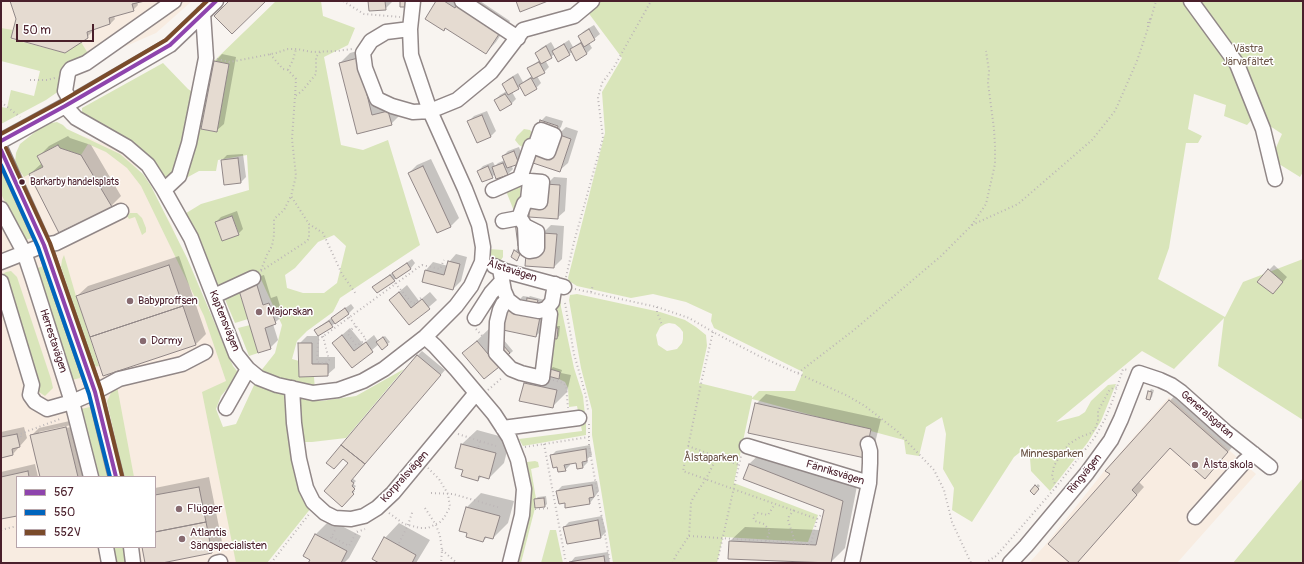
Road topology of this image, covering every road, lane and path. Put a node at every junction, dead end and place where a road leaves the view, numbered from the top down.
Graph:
1 (174, 1) edge
2 (216, 1) edge
3 (343, 1) edge
4 (413, 1) edge
5 (462, 1) edge
6 (592, 1) edge
7 (651, 1) edge
8 (1156, 1) edge
9 (1191, 1) edge
10 (203, 13) junction
11 (411, 23) junction
12 (518, 38) junction
13 (296, 49) junction
14 (346, 49) dead end
15 (986, 51) dead end
16 (320, 52) junction
17 (270, 54) junction
18 (206, 57) junction
19 (288, 70) junction
20 (68, 73) junction
21 (30, 80) dead end
22 (295, 96) junction
23 (1, 102) edge
24 (68, 104) junction
25 (430, 111) junction
26 (26, 114) dead end
27 (1, 140) edge
28 (535, 147) dead end
29 (1, 150) edge
30 (525, 179) junction
31 (1275, 179) dead end
32 (164, 190) junction
33 (493, 190) dead end
34 (291, 196) junction
35 (1, 209) edge
36 (121, 211) dead end
37 (503, 220) dead end
38 (309, 224) junction
39 (971, 226) junction
40 (44, 245) junction
41 (24, 252) junction
42 (444, 260) dead end
43 (1, 261) edge
44 (482, 262) junction
45 (257, 275) junction
46 (501, 275) junction
47 (1, 282) edge
48 (395, 283) junction
49 (559, 285) junction
50 (593, 285) dead end
51 (591, 292) junction
52 (356, 294) dead end
53 (214, 296) junction
54 (422, 297) dead end
55 (508, 300) junction
56 (657, 306) junction
57 (546, 309) junction
58 (349, 317) junction
59 (475, 318) joint
60 (662, 325) dead end
61 (356, 326) junction
62 (713, 332) junction
63 (323, 336) junction
64 (425, 337) junction
65 (495, 350) junction
66 (205, 352) dead end
67 (248, 369) junction
68 (511, 369) junction
69 (798, 373) junction
70 (1139, 373) junction
71 (542, 378) junction
72 (1117, 387) junction
73 (292, 388) junction
74 (95, 392) junction
75 (478, 396) junction
76 (72, 402) junction
77 (226, 408) dead end
78 (61, 418) dead end
79 (573, 419) joint
80 (503, 428) junction
81 (446, 429) junction
82 (1091, 433) junction
83 (21, 437) dead end
84 (589, 437) dead end
85 (1095, 437) junction
86 (480, 441) junction
87 (544, 444) junction
88 (868, 444) dead end
89 (496, 446) dead end
90 (688, 446) junction
91 (478, 448) dead end
92 (514, 449) junction
93 (745, 449) joint
94 (1254, 454) junction
95 (717, 457) junction
96 (420, 460) junction
97 (739, 465) junction
98 (1270, 467) dead end
99 (91, 476) edge
100 (116, 476) edge
101 (706, 479) junction
102 (869, 483) junction
103 (1056, 486) junction
104 (734, 488) junction
105 (431, 493) dead end
106 (448, 494) junction
107 (775, 503) junction
108 (381, 504) junction
109 (316, 505) junction
110 (425, 508) dead end
111 (501, 508) dead end
112 (550, 508) dead end
113 (535, 509) dead end
114 (413, 510) dead end
115 (794, 510) junction
116 (822, 514) dead end
117 (358, 517) junction
118 (1195, 517) dead end
119 (817, 519) junction
120 (408, 525) junction
121 (436, 525) junction
122 (16, 526) edge
123 (1, 530) edge
124 (689, 536) junction
125 (332, 537) dead end
126 (723, 539) junction
127 (766, 541) junction
128 (399, 543) dead end
129 (795, 543) junction
130 (106, 548) edge
131 (131, 548) edge
132 (442, 550) junction
133 (109, 563) edge
134 (133, 563) edge
135 (271, 563) edge
136 (441, 563) edge
137 (457, 563) edge
138 (510, 563) edge
139 (566, 563) edge
140 (673, 563) edge
141 (717, 563) edge
142 (852, 563) edge
143 (971, 563) edge
144 (985, 563) edge
145 (1010, 563) edge

1 - 20 street
2 - 10 street
3 - 11 path
4 - 11 street, Ålstavägen
5 - 12 street
6 - 12 street
7 - 49 path
8 - 39 path
9 - 31 street
10 - 18 street
10 - 24 street
11 - 25 street, Ålstavägen
11 - 25 street
12 - 25 street
13 - 16 path
13 - 17 path
13 - 19 path
14 - 16 path
15 - 39 path
16 - 22 path
17 - 18 path
17 - 19 path
18 - 32 street
19 - 22 path
20 - 21 path
20 - 24 street
22 - 34 path
23 - 26 path
24 - 27 street
24 - 32 street, Kaptensvägen
25 - 44 street, Ålstavägen
28 - 30 street
29 - 40 street, Herrestavägen
30 - 33 street
30 - 37 street
32 - 53 street, Kaptensvägen
34 - 38 path
34 - 45 path
35 - 41 street, Herrestavägen
36 - 40 street
38 - 45 path
38 - 52 path
39 - 69 path
40 - 41 street
40 - 74 street, Herrestavägen
41 - 43 street
41 - 76 street, Herrestavägen
42 - 48 path
44 - 46 street, Ålstavägen
44 - 64 street, Kaptensvägen
45 - 53 street
46 - 49 street, Ålstavägen
46 - 55 street
46 - 59 street
47 - 76 street
48 - 54 path
48 - 58 path
49 - 51 path
49 - 57 street
50 - 51 path
51 - 56 path
53 - 67 street, Kaptensvägen
55 - 57 street
55 - 65 street
56 - 60 path
56 - 62 path
57 - 71 street
58 - 61 path
58 - 63 path
59 - 65 path
61 - 61 path
62 - 69 path
62 - 90 path
63 - 63 path
64 - 73 street, Kaptensvägen
64 - 75 street
65 - 68 street
66 - 74 street
67 - 73 street, Kaptensvägen
67 - 77 street
68 - 71 street
68 - 75 path
69 - 143 path
70 - 72 path
70 - 94 street, Generalsgatan
70 - 145 street, Ringvägen
71 - 79 path
72 - 82 path
72 - 85 path
73 - 109 street, Korpralsvägen
74 - 76 street
74 - 100 street, Herrestavägen
75 - 80 street
75 - 81 street, Korpralsvägen
76 - 99 street, Herrestavägen
78 - 83 path
79 - 80 street
80 - 92 street
81 - 86 path
81 - 96 street, Korpralsvägen
82 - 85 path
82 - 103 path
84 - 87 path
85 - 103 path
86 - 89 path
86 - 91 path
87 - 92 path
87 - 139 path
88 - 102 street
90 - 95 path
90 - 101 path
92 - 138 street
93 - 97 path
93 - 102 street, Fänriksvägen
94 - 98 street, Generalsgatan
94 - 118 street
95 - 97 path
95 - 101 path
96 - 106 path
96 - 108 street, Korpralsvägen
97 - 104 path
101 - 104 path
101 - 124 path
102 - 142 street, Fänriksvägen
103 - 144 path
104 - 107 path
104 - 126 path
105 - 106 path
106 - 111 path
106 - 121 path
107 - 115 path
107 - 127 path
108 - 117 street, Korpralsvägen
108 - 120 path
109 - 117 street, Korpralsvägen
109 - 135 path
110 - 121 path
112 - 113 path
114 - 120 path
115 - 119 path
115 - 129 path
116 - 119 path
117 - 125 path
119 - 129 path
120 - 121 path
120 - 128 path
121 - 132 path
122 - 123 path
124 - 126 path
124 - 140 path
126 - 127 path
126 - 141 path
127 - 129 path
130 - 133 street
131 - 134 street
132 - 136 path
132 - 137 path

